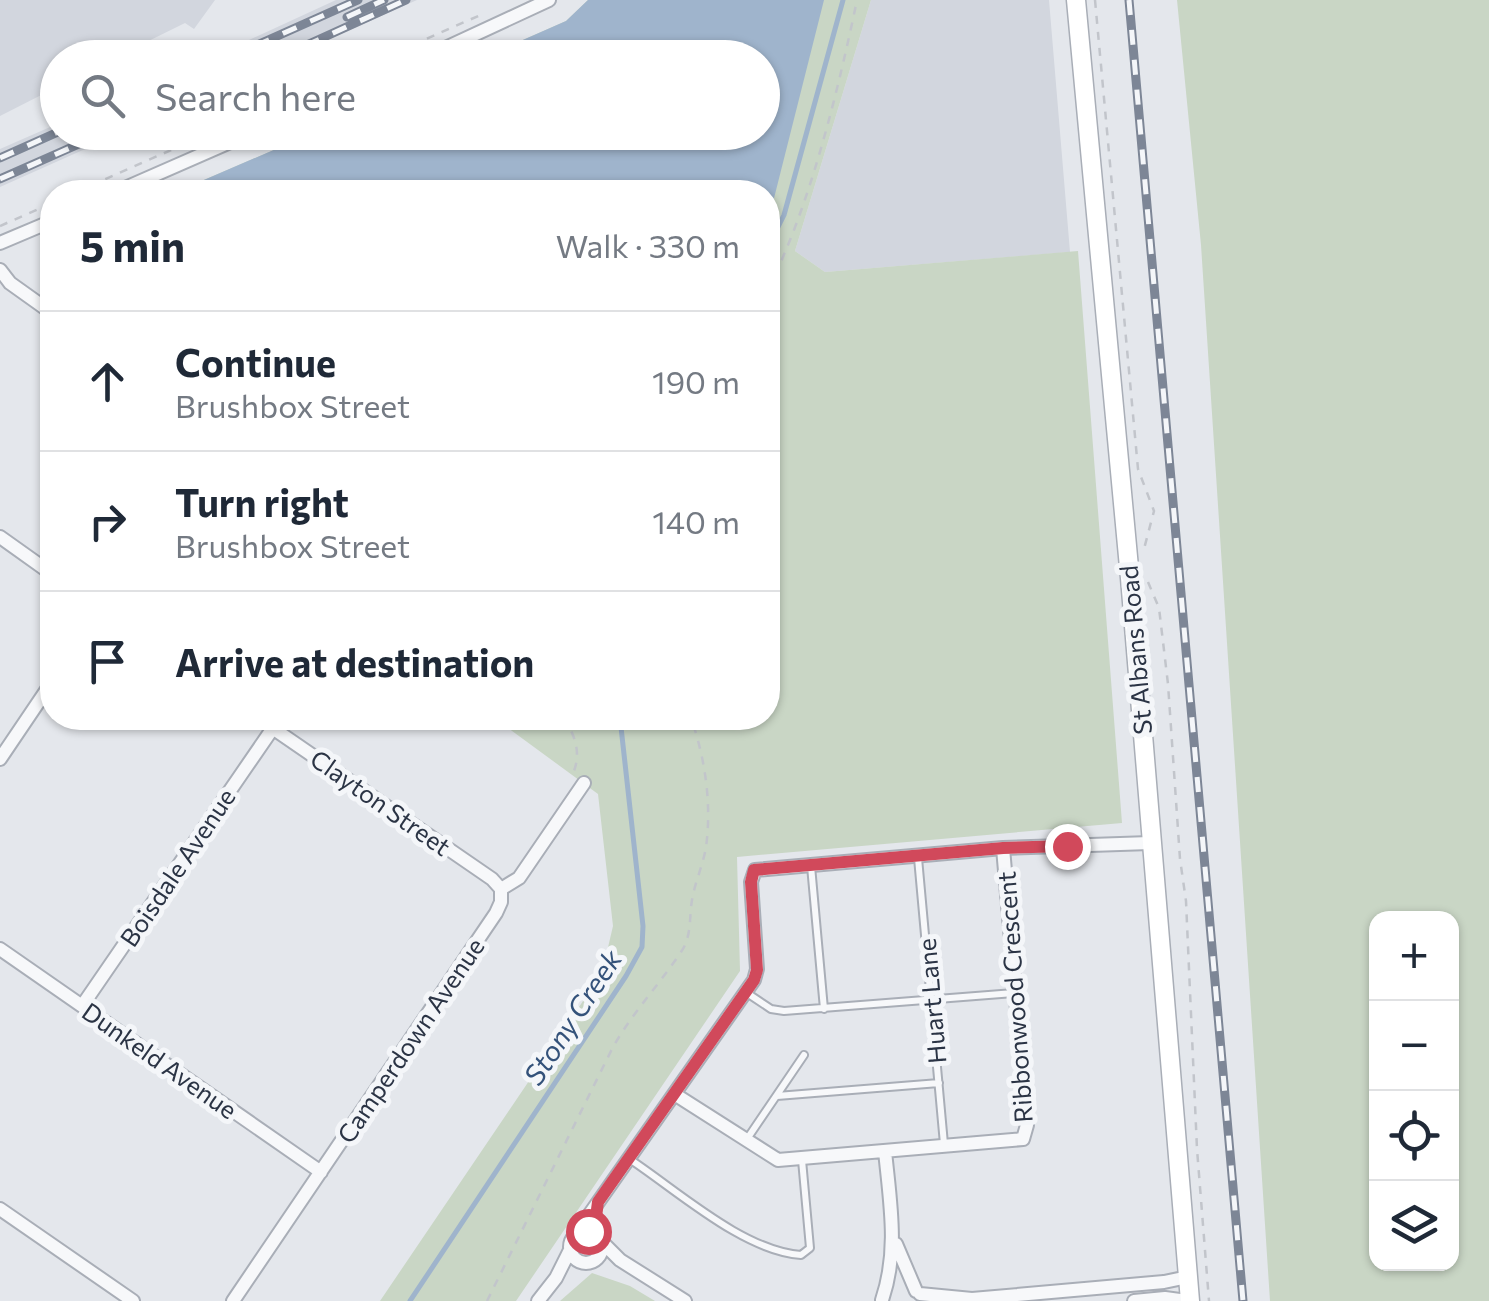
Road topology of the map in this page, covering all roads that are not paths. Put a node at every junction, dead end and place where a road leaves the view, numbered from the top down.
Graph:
1 (549, 0) edge
2 (1076, 0) edge
3 (463, 40) edge
4 (212, 150) edge
5 (143, 180) edge
6 (40, 226) edge
7 (0, 244) edge
8 (0, 270) edge
9 (40, 304) edge
10 (0, 537) edge
11 (40, 565) edge
12 (40, 700) edge
13 (272, 730) edge
14 (276, 730) edge
15 (0, 758) edge
16 (578, 778) road end
17 (1150, 844) junction
18 (1003, 848) junction
19 (918, 856) junction
20 (811, 865) junction
21 (501, 889) junction
22 (0, 949) edge
23 (745, 992) junction
24 (1015, 993) junction
25 (932, 1000) junction
26 (82, 1006) junction
27 (824, 1009) junction
28 (804, 1055) dead end
29 (938, 1082) junction
30 (676, 1095) junction
31 (777, 1096) junction
32 (746, 1140) junction
33 (944, 1145) junction
34 (885, 1151) junction
35 (630, 1159) junction
36 (802, 1159) junction
37 (321, 1172) junction
38 (598, 1202) junction
39 (0, 1208) edge
40 (894, 1237) junction
41 (599, 1238) junction
42 (572, 1243) junction
43 (592, 1261) junction
44 (638, 1271) junction
45 (1188, 1276) junction
46 (920, 1295) edge
47 (541, 1298) edge
48 (881, 1300) edge
49 (133, 1301) edge
50 (233, 1301) edge
51 (685, 1301) edge
52 (1134, 1301) edge
53 (1188, 1301) edge

1 - 3 street
2 - 17 main road, St Albans Road
4 - 5 street
6 - 7 street
8 - 9 street
10 - 11 street
12 - 15 street
13 - 26 street, Boisdale Avenue
14 - 21 street, Clayton Street
16 - 21 street, Camperdown Avenue
17 - 18 street
17 - 45 main road, St Albans Road
18 - 19 street
18 - 24 street, Ribbonwood Crescent
19 - 20 street
19 - 25 lane, Huart Lane
20 - 23 street
20 - 27 lane
21 - 37 street, Camperdown Avenue
22 - 26 street, Dunkeld Avenue
23 - 27 lane
23 - 30 street
24 - 25 lane
24 - 33 street, Ribbonwood Crescent
25 - 27 lane
25 - 29 lane, Huart Lane
26 - 37 street, Dunkeld Avenue
28 - 31 lane
29 - 31 lane
29 - 33 lane, Huart Lane
30 - 32 street, Ribbonwood Crescent
30 - 35 street
31 - 32 lane
32 - 36 street, Ribbonwood Crescent
33 - 34 street, Ribbonwood Crescent
34 - 36 street, Ribbonwood Crescent
34 - 40 street
35 - 36 lane
35 - 38 street
37 - 50 street, Camperdown Avenue
38 - 41 street
38 - 42 street
39 - 49 street
40 - 46 street
40 - 48 street
41 - 42 street
41 - 43 street
41 - 44 street
42 - 43 street
42 - 47 street
43 - 44 street
43 - 47 street
44 - 51 street
45 - 46 street
45 - 53 main road, St Albans Road
46 - 48 street
52 - 53 street

